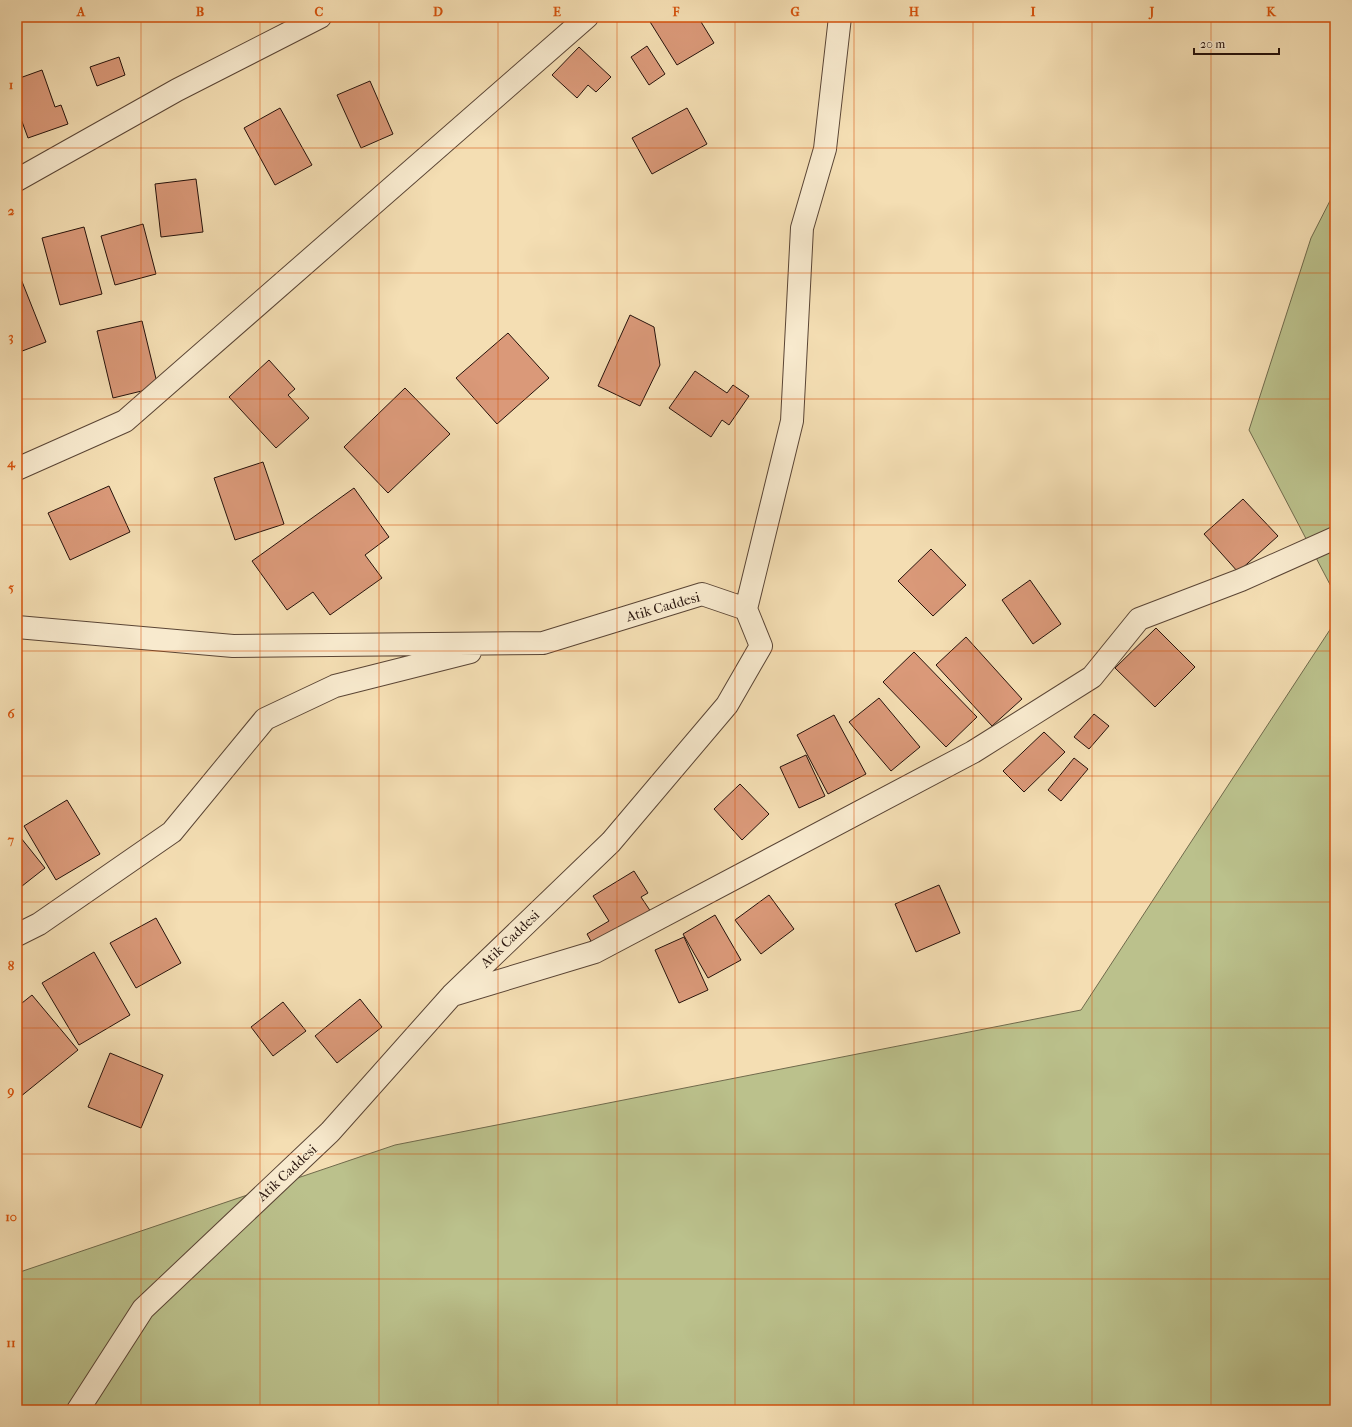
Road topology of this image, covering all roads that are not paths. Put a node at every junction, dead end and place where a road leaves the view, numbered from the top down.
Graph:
1 (320, 17) edge
2 (587, 17) edge
3 (840, 17) edge
4 (17, 180) edge
5 (17, 469) edge
6 (1335, 538) edge
7 (746, 609) junction
8 (17, 627) edge
9 (504, 643) junction
10 (17, 935) edge
11 (452, 995) junction
12 (78, 1410) edge

1 - 4 street
2 - 5 street
3 - 7 street
6 - 11 street
7 - 9 street, Atik Caddesi
7 - 11 street, Atik Caddesi
8 - 9 street
9 - 10 street
11 - 12 street, Atik Caddesi

